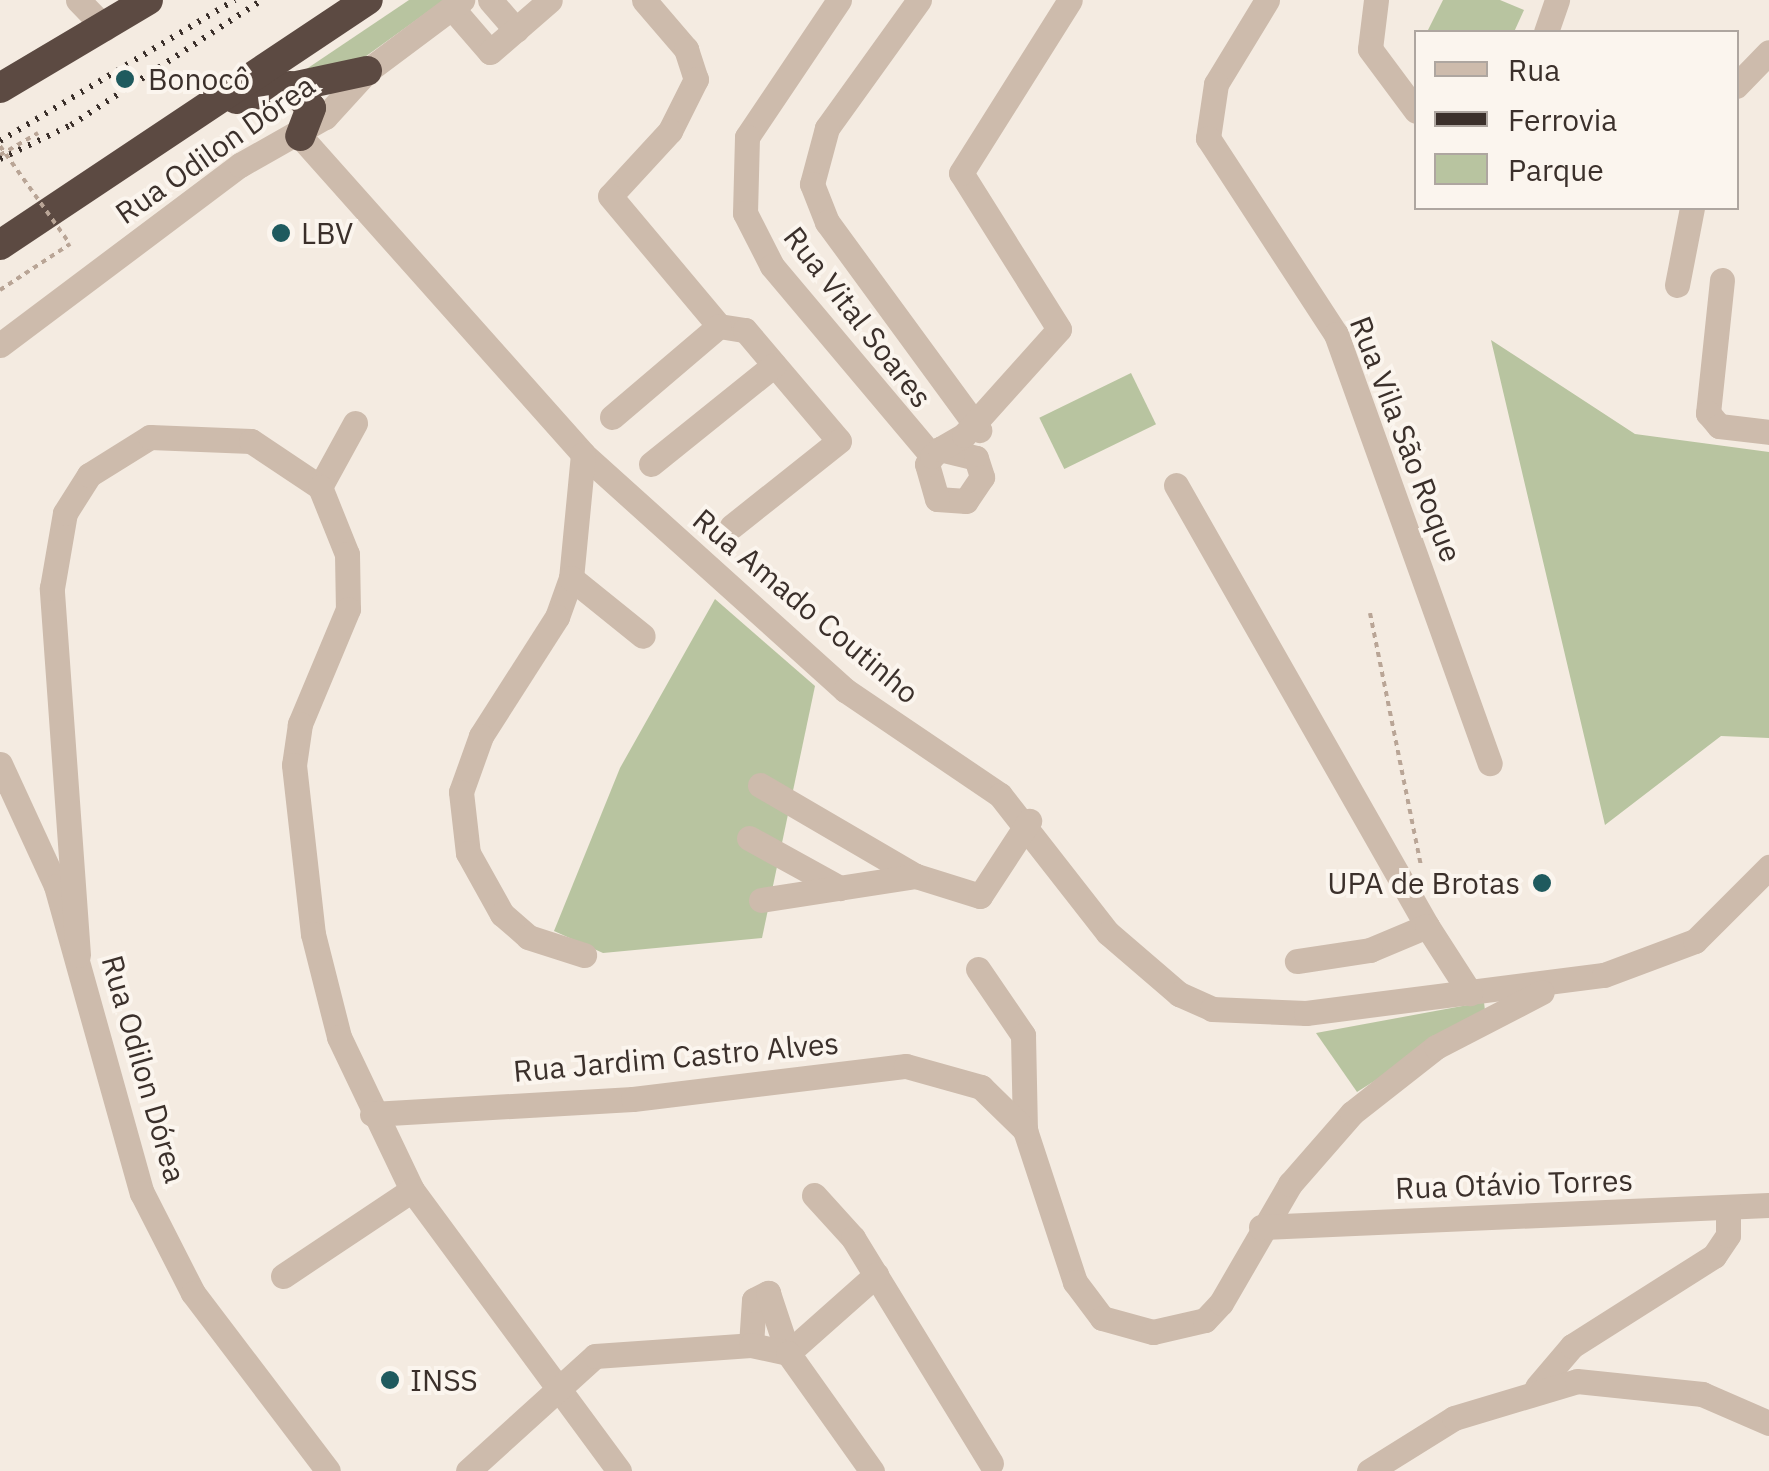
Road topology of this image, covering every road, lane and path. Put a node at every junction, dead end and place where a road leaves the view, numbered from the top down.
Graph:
1 (78, 0) edge
2 (148, 0) edge
3 (368, 0) edge
4 (490, 0) edge
5 (550, 0) edge
6 (644, 0) edge
7 (839, 0) edge
8 (920, 0) edge
9 (1070, 0) edge
10 (1267, 0) edge
11 (1376, 0) edge
12 (1557, 0) edge
13 (457, 4) edge
14 (106, 28) junction
15 (516, 30) junction
16 (1547, 30) edge
17 (1769, 52) edge
18 (367, 71) junction
19 (1739, 83) edge
20 (290, 86) junction
21 (0, 88) edge
22 (213, 104) junction
23 (1414, 108) edge
24 (38, 133) dead end
25 (300, 136) junction
26 (0, 146) edge
27 (0, 155) edge
28 (1692, 210) edge
29 (0, 245) edge
30 (1722, 280) dead end
31 (1677, 285) dead end
32 (0, 290) edge
33 (719, 326) junction
34 (0, 345) edge
35 (774, 365) junction
36 (971, 417) junction
37 (612, 418) dead end
38 (355, 423) dead end
39 (1769, 432) edge
40 (936, 452) junction
41 (582, 454) junction
42 (650, 464) dead end
43 (981, 467) junction
44 (1176, 485) dead end
45 (320, 487) junction
46 (732, 526) dead end
47 (571, 578) junction
48 (1370, 614) dead end
49 (642, 636) dead end
50 (1490, 763) dead end
51 (0, 764) edge
52 (760, 785) dead end
53 (1030, 822) junction
54 (749, 838) dead end
55 (1769, 867) edge
56 (916, 876) junction
57 (1400, 880) junction
58 (840, 888) junction
59 (761, 900) dead end
60 (1427, 926) junction
61 (78, 955) junction
62 (584, 955) dead end
63 (1298, 961) dead end
64 (978, 969) dead end
65 (1560, 984) junction
66 (1470, 994) junction
67 (372, 1114) junction
68 (1025, 1130) junction
69 (412, 1190) junction
70 (814, 1195) dead end
71 (1769, 1205) edge
72 (1728, 1207) junction
73 (1262, 1227) junction
74 (876, 1275) junction
75 (283, 1276) dead end
76 (751, 1345) junction
77 (788, 1353) junction
78 (557, 1387) junction
79 (1537, 1387) junction
80 (1769, 1424) edge
81 (992, 1463) dead end
82 (1368, 1469) edge
83 (328, 1471) edge
84 (468, 1471) edge
85 (619, 1471) edge
86 (872, 1471) edge

1 - 14 street
2 - 14 highway
3 - 22 highway
4 - 15 street
5 - 15 street
6 - 33 street
7 - 40 street, Rua Vital Soares
8 - 36 street
9 - 36 street
10 - 50 street, Rua Vila São Roque
11 - 23 street
12 - 16 street
13 - 15 street
13 - 18 street, Rua Odilon Dórea
14 - 21 highway
17 - 19 street
18 - 20 highway
18 - 25 street, Rua Odilon Dórea
20 - 22 highway
20 - 25 highway
22 - 29 highway
24 - 27 path
25 - 34 street, Rua Odilon Dórea
25 - 41 street, Rua Amado Coutinho
26 - 32 path, bridge
28 - 31 street
30 - 39 street
33 - 35 street
33 - 37 street
35 - 42 street
35 - 46 street
36 - 40 street
36 - 43 street
38 - 45 street
40 - 43 street
40 - 43 street
41 - 47 street
41 - 53 street, Rua Amado Coutinho
44 - 57 street
45 - 61 street
45 - 67 street
47 - 49 street
47 - 62 street
48 - 57 path
51 - 61 street, Rua Odilon Dórea
52 - 56 street
53 - 56 street
53 - 66 street, Rua Amado Coutinho
54 - 58 street
55 - 65 street, Rua Amado Coutinho
56 - 58 street
57 - 60 street
58 - 59 street
60 - 63 street
60 - 66 street
61 - 83 street, Rua Odilon Dórea
64 - 68 street
65 - 66 street, Rua Amado Coutinho
65 - 73 street
67 - 68 street, Rua Jardim Castro Alves
67 - 69 street
68 - 73 street
69 - 75 street
69 - 78 street
70 - 74 street
71 - 72 street, Rua Otávio Torres
72 - 73 street, Rua Otávio Torres
72 - 79 street
74 - 77 street
74 - 81 street
76 - 77 street
76 - 77 street
76 - 78 street
77 - 86 street
78 - 84 street
78 - 85 street
79 - 80 street
79 - 82 street

